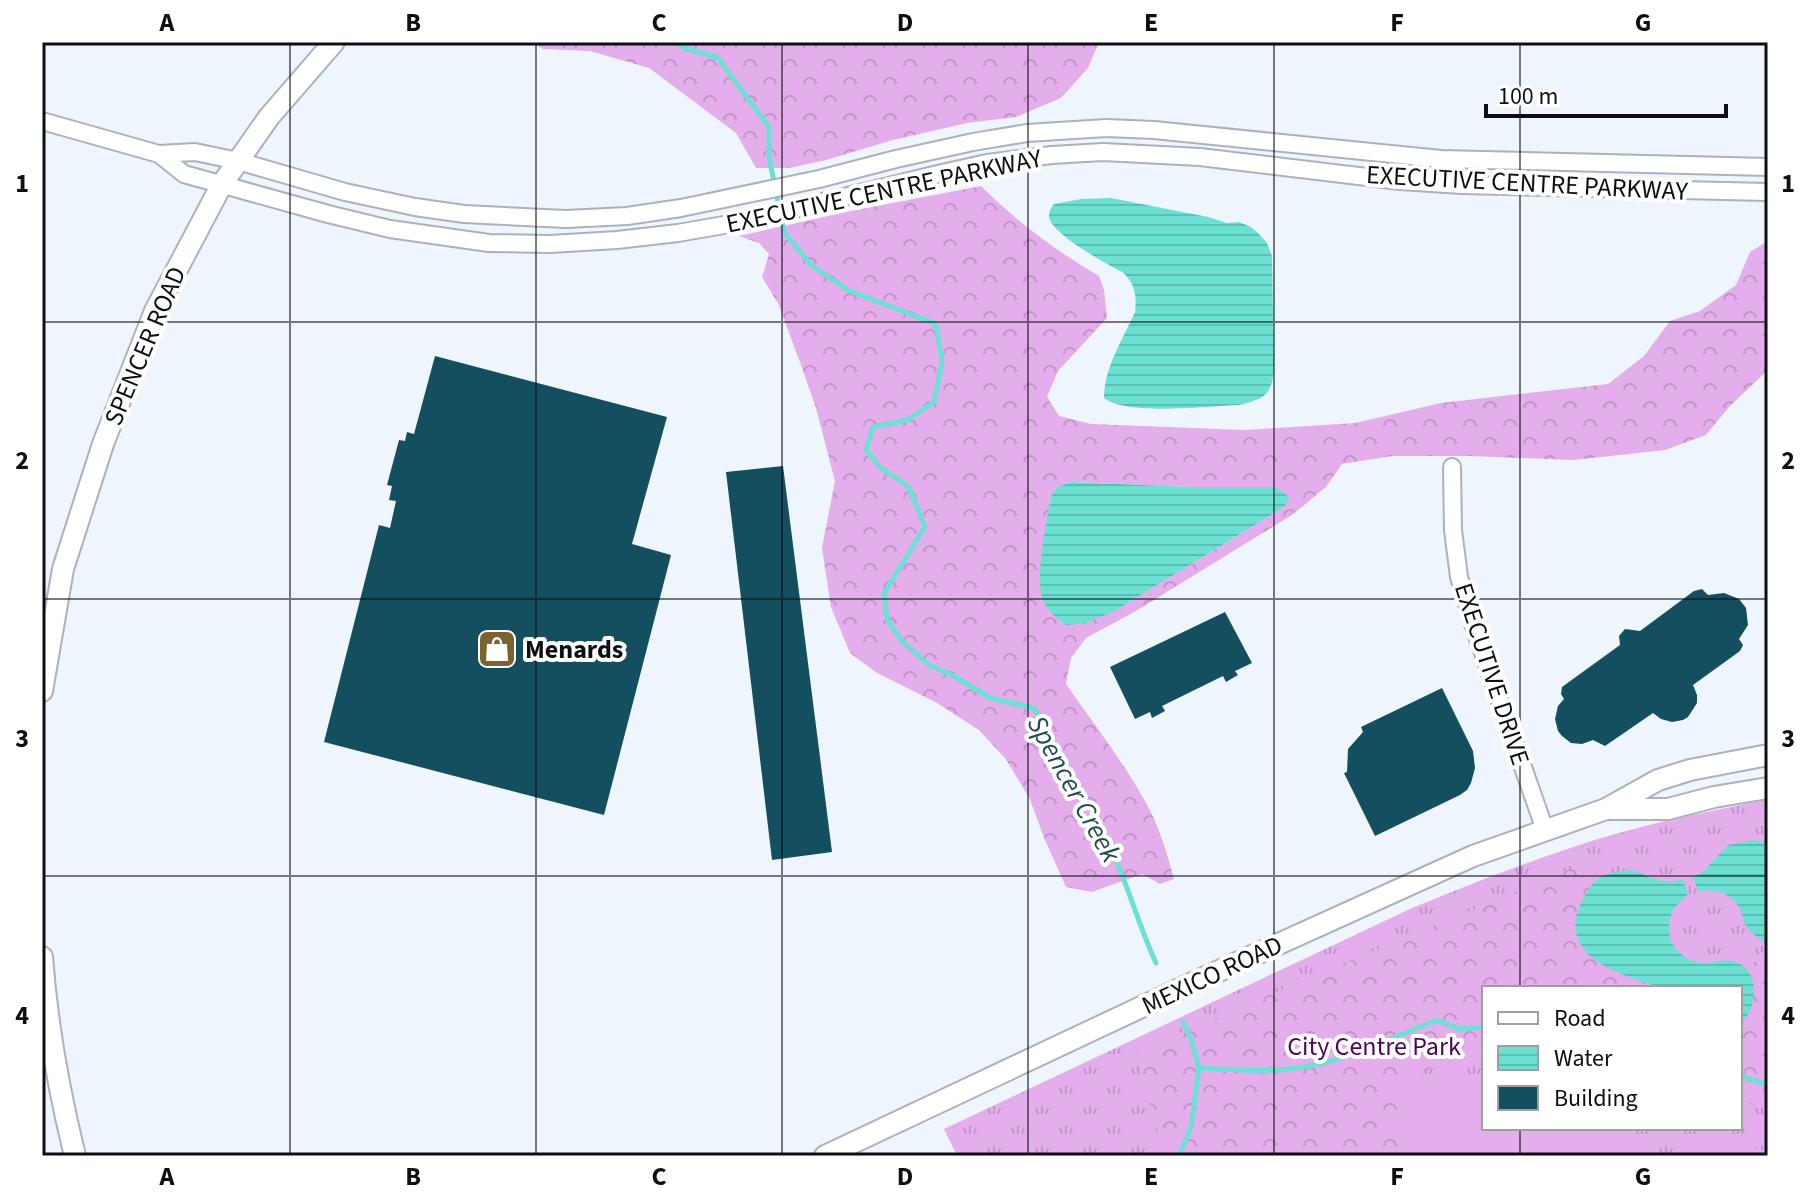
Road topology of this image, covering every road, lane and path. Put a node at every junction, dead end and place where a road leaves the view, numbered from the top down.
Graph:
1 (334, 42) edge
2 (42, 121) edge
3 (159, 154) junction
4 (238, 161) junction
5 (1768, 167) edge
6 (222, 184) junction
7 (1768, 192) edge
8 (1452, 467) dead end
9 (42, 691) edge
10 (1768, 755) edge
11 (1768, 788) edge
12 (1606, 809) junction
13 (1545, 830) junction
14 (42, 957) edge
15 (75, 1156) edge
16 (825, 1156) edge

1 - 4 main road, SPENCER ROAD
2 - 3 street, EXECUTIVE CENTRE PARKWAY
3 - 4 street, EXECUTIVE CENTRE PARKWAY
3 - 6 street, EXECUTIVE CENTRE PARKWAY
4 - 5 street, EXECUTIVE CENTRE PARKWAY
4 - 6 main road, SPENCER ROAD
6 - 7 street, EXECUTIVE CENTRE PARKWAY
6 - 9 main road, SPENCER ROAD
8 - 13 street, EXECUTIVE DRIVE
10 - 12 main road, MEXICO ROAD
11 - 12 main road, MEXICO ROAD
12 - 13 main road, MEXICO ROAD
13 - 16 main road, MEXICO ROAD
14 - 15 main road

